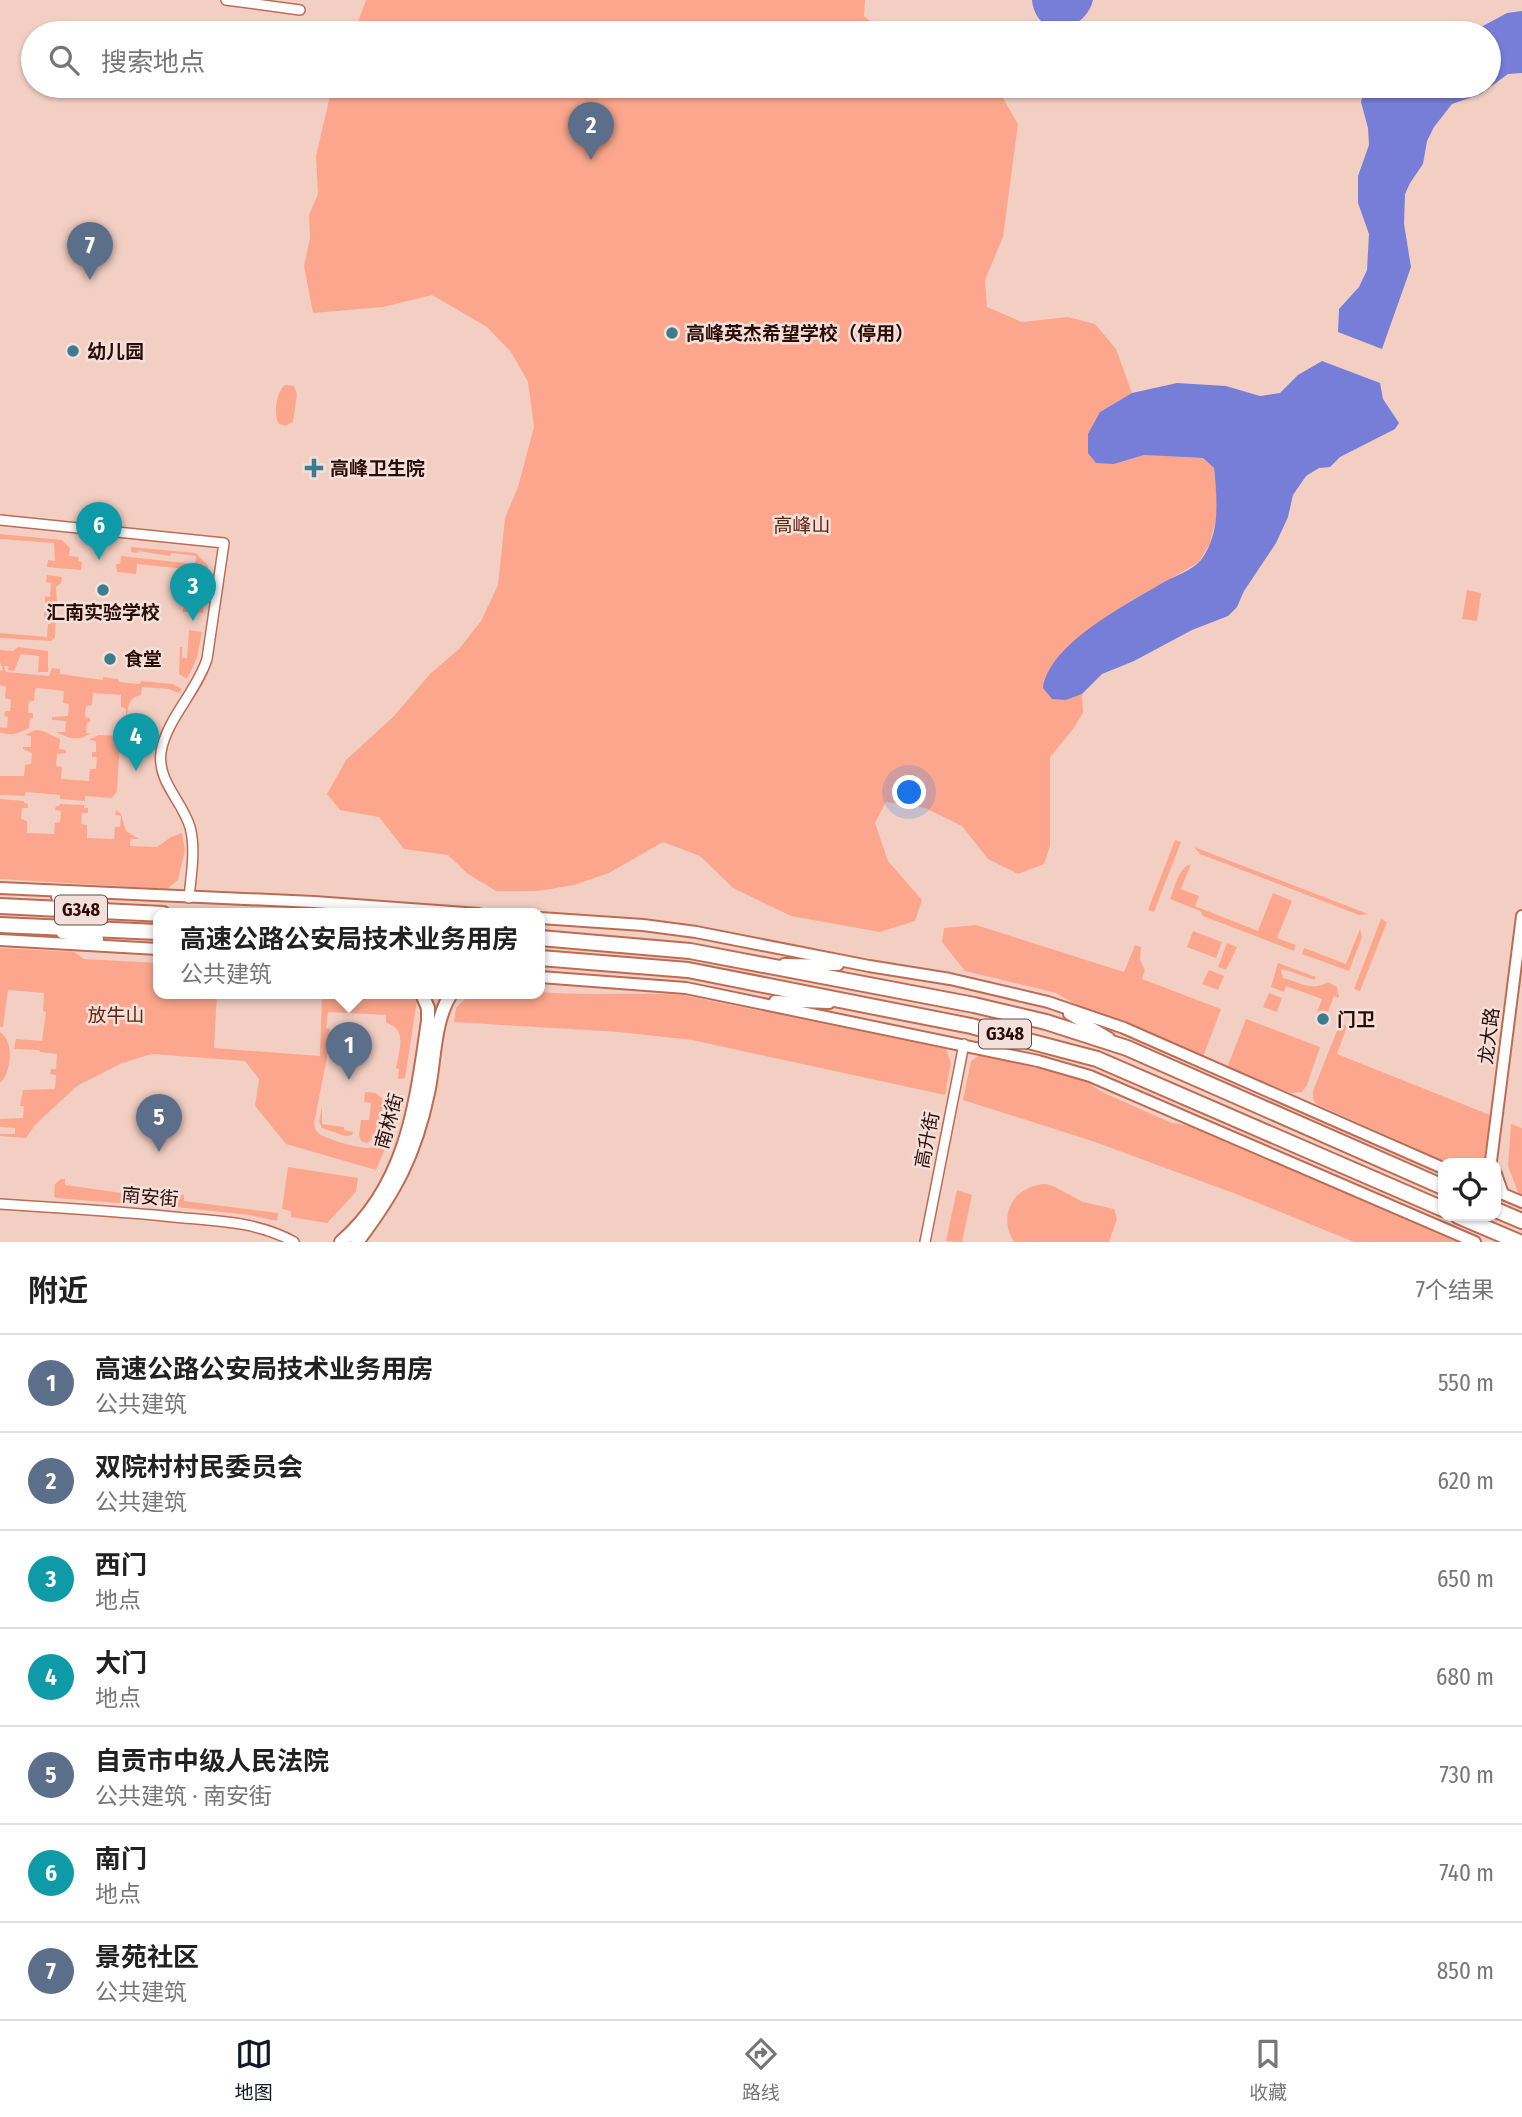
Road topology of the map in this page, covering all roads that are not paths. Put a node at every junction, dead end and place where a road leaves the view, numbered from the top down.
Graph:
1 (226, 0) edge
2 (300, 10) dead end
3 (0, 520) edge
4 (0, 888) edge
5 (17, 889) junction
6 (189, 898) junction
7 (0, 906) edge
8 (396, 908) edge
9 (140, 913) junction
10 (153, 914) edge
11 (1522, 916) edge
12 (545, 918) edge
13 (0, 925) edge
14 (29, 927) junction
15 (153, 932) edge
16 (545, 937) edge
17 (0, 940) edge
18 (143, 948) junction
19 (153, 948) edge
20 (545, 958) edge
21 (747, 963) junction
22 (869, 966) junction
23 (545, 977) edge
24 (424, 999) edge
25 (448, 999) edge
26 (744, 999) junction
27 (1048, 1002) junction
28 (857, 1005) junction
29 (964, 1044) junction
30 (1127, 1048) junction
31 (1492, 1158) edge
32 (1438, 1166) edge
33 (1438, 1185) edge
34 (1501, 1193) edge
35 (1522, 1202) edge
36 (0, 1204) edge
37 (1438, 1207) edge
38 (1501, 1212) edge
39 (1521, 1220) edge
40 (1469, 1221) edge
41 (1515, 1241) edge
42 (294, 1242) edge
43 (341, 1242) edge
44 (357, 1242) edge
45 (925, 1242) edge
46 (1475, 1242) edge

1 - 2 street
3 - 6 street
4 - 5 street
5 - 6 street
5 - 9 street
6 - 8 street
7 - 9 highway, G348
9 - 10 highway, G348
11 - 31 street, 龙大路
12 - 22 street
13 - 14 highway, G348
14 - 15 highway, G348
14 - 18 street
16 - 21 highway, G348
17 - 18 street
18 - 19 street
20 - 28 highway, G348
21 - 22 street
21 - 30 highway, G348
22 - 27 street
23 - 26 street
24 - 43 main road, 南林街
25 - 44 main road
26 - 28 street
26 - 29 street
27 - 30 street
27 - 32 street
28 - 37 highway, G348
29 - 45 street, 高升街
29 - 46 street
30 - 33 highway, G348
34 - 35 street
36 - 42 street, 南安街
38 - 39 highway
40 - 41 highway

